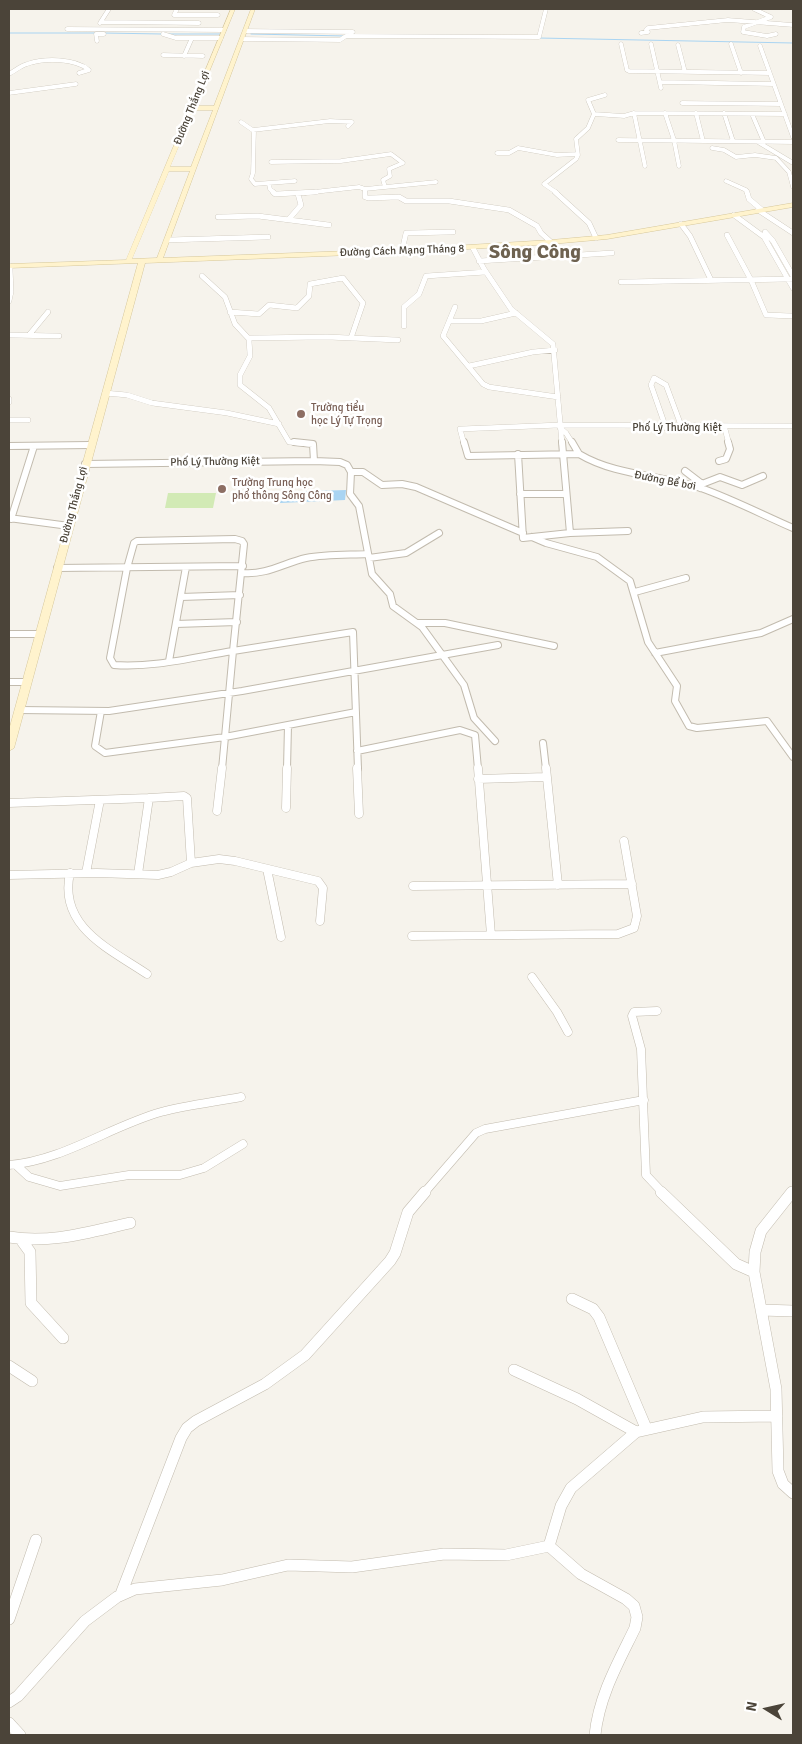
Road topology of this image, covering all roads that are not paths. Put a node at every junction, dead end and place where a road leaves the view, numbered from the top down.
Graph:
1 (109, 9) edge
2 (178, 9) edge
3 (206, 9) edge
4 (233, 9) edge
5 (253, 9) edge
6 (546, 9) edge
7 (754, 9) edge
8 (203, 15) junction
9 (218, 15) dead end
10 (148, 16) dead end
11 (101, 22) junction
12 (144, 22) junction
13 (760, 22) junction
14 (199, 23) junction
15 (793, 26) edge
16 (67, 29) dead end
17 (96, 29) junction
18 (140, 30) junction
19 (196, 30) junction
20 (224, 30) junction
21 (231, 31) dead end
22 (242, 31) junction
23 (385, 32) dead end
24 (641, 33) dead end
25 (776, 34) dead end
26 (192, 38) junction
27 (221, 38) junction
28 (228, 38) dead end
29 (235, 39) dead end
30 (242, 39) junction
31 (97, 41) dead end
32 (621, 44) dead end
33 (651, 44) dead end
34 (731, 44) dead end
35 (678, 45) dead end
36 (760, 46) dead end
37 (163, 55) dead end
38 (184, 56) junction
39 (202, 56) dead end
40 (210, 65) junction
41 (217, 65) dead end
42 (225, 65) dead end
43 (232, 65) junction
44 (658, 72) junction
45 (685, 72) junction
46 (79, 73) dead end
47 (741, 73) junction
48 (769, 73) junction
49 (9, 74) edge
50 (660, 82) junction
51 (76, 84) dead end
52 (773, 84) junction
53 (661, 88) dead end
54 (9, 93) edge
55 (605, 95) dead end
56 (682, 103) dead end
57 (781, 104) junction
58 (192, 108) junction
59 (216, 108) junction
60 (634, 113) junction
61 (665, 113) junction
62 (696, 113) junction
63 (724, 113) junction
64 (594, 114) junction
65 (752, 114) junction
66 (785, 114) junction
67 (241, 122) dead end
68 (348, 126) dead end
69 (253, 130) junction
70 (793, 137) edge
71 (618, 140) dead end
72 (640, 140) junction
73 (674, 140) junction
74 (703, 141) junction
75 (733, 141) junction
76 (761, 142) junction
77 (793, 142) edge
78 (712, 148) dead end
79 (497, 153) dead end
80 (578, 154) junction
81 (271, 162) dead end
82 (793, 162) edge
83 (645, 166) dead end
84 (679, 166) dead end
85 (167, 169) junction
86 (194, 169) junction
87 (295, 181) dead end
88 (726, 181) dead end
89 (436, 182) dead end
90 (269, 184) junction
91 (385, 187) junction
92 (793, 187) edge
93 (365, 189) junction
94 (298, 194) junction
95 (793, 205) edge
96 (760, 210) junction
97 (736, 214) junction
98 (218, 217) dead end
99 (289, 219) junction
100 (681, 224) junction
101 (329, 225) dead end
102 (453, 232) dead end
103 (793, 233) edge
104 (727, 235) dead end
105 (268, 237) dead end
106 (596, 238) junction
107 (167, 240) junction
108 (551, 242) junction
109 (473, 248) junction
110 (402, 251) junction
111 (612, 253) dead end
112 (159, 261) junction
113 (479, 261) junction
114 (128, 262) junction
115 (142, 262) junction
116 (780, 264) junction
117 (786, 264) junction
118 (10, 266) edge
119 (486, 272) junction
120 (202, 276) dead end
121 (792, 278) edge
122 (710, 280) junction
123 (751, 280) junction
124 (622, 282) dead end
125 (793, 288) edge
126 (10, 292) edge
127 (9, 301) edge
128 (455, 306) dead end
129 (48, 312) dead end
130 (230, 312) junction
131 (516, 313) junction
132 (793, 316) edge
133 (451, 321) junction
134 (404, 326) dead end
135 (9, 335) edge
136 (30, 335) junction
137 (59, 336) dead end
138 (248, 338) junction
139 (351, 338) junction
140 (398, 340) dead end
141 (555, 350) junction
142 (469, 366) junction
143 (105, 393) junction
144 (558, 397) junction
145 (9, 420) edge
146 (28, 420) dead end
147 (279, 424) junction
148 (560, 426) junction
149 (666, 427) junction
150 (682, 427) junction
151 (793, 427) edge
152 (725, 429) junction
153 (461, 431) joint
154 (90, 445) junction
155 (9, 446) edge
156 (34, 446) junction
157 (518, 454) junction
158 (562, 454) junction
159 (580, 454) junction
160 (314, 461) junction
161 (719, 461) dead end
162 (85, 464) junction
163 (685, 471) dead end
164 (351, 472) junction
165 (763, 476) dead end
166 (701, 486) junction
167 (520, 494) junction
168 (566, 494) junction
169 (10, 518) edge
170 (68, 526) junction
171 (793, 528) edge
172 (628, 532) dead end
173 (439, 533) dead end
174 (523, 533) junction
175 (570, 533) junction
176 (532, 537) junction
177 (369, 556) junction
178 (186, 567) junction
179 (57, 568) junction
180 (127, 568) junction
181 (243, 569) junction
182 (686, 578) dead end
183 (635, 592) junction
184 (240, 595) junction
185 (180, 597) junction
186 (793, 619) edge
187 (237, 622) junction
188 (176, 624) junction
189 (418, 624) junction
190 (9, 634) edge
191 (40, 634) junction
192 (498, 645) dead end
193 (554, 646) dead end
194 (233, 652) junction
195 (655, 653) junction
196 (442, 655) junction
197 (169, 661) junction
198 (354, 670) junction
199 (9, 682) edge
200 (27, 682) junction
201 (229, 693) junction
202 (101, 711) junction
203 (356, 712) junction
204 (15, 713) edge
205 (288, 725) junction
206 (225, 737) junction
207 (495, 741) dead end
208 (543, 743) dead end
209 (9, 748) edge
210 (357, 751) junction
211 (793, 757) edge
212 (546, 777) junction
213 (478, 778) junction
214 (149, 798) junction
215 (100, 800) junction
216 (9, 803) edge
217 (286, 808) dead end
218 (217, 812) dead end
219 (359, 814) dead end
220 (624, 841) dead end
221 (191, 863) junction
222 (267, 868) junction
223 (70, 873) junction
224 (86, 873) junction
225 (138, 874) junction
226 (9, 875) edge
227 (632, 884) junction
228 (558, 885) junction
229 (413, 886) dead end
230 (486, 886) junction
231 (320, 921) dead end
232 (491, 935) junction
233 (412, 936) dead end
234 (282, 937) dead end
235 (148, 974) dead end
236 (532, 977) dead end
237 (657, 1011) dead end
238 (568, 1032) dead end
239 (241, 1098) dead end
240 (644, 1100) junction
241 (243, 1144) dead end
242 (13, 1165) edge
243 (793, 1191) edge
244 (130, 1223) dead end
245 (9, 1237) edge
246 (22, 1241) junction
247 (754, 1272) junction
248 (572, 1299) dead end
249 (761, 1310) junction
250 (793, 1311) edge
251 (63, 1338) dead end
252 (9, 1366) edge
253 (514, 1370) dead end
254 (32, 1381) dead end
255 (777, 1416) junction
256 (641, 1430) junction
257 (793, 1493) edge
258 (36, 1540) dead end
259 (548, 1546) junction
260 (121, 1594) junction
261 (9, 1620) edge
262 (9, 1702) edge
263 (9, 1723) edge
264 (20, 1735) edge
265 (595, 1735) edge

1 - 11 street
2 - 8 street
3 - 8 street
4 - 20 street, Đường Thắng Lợi
5 - 22 street, Đường Thắng Lợi
6 - 30 street
7 - 13 street
8 - 9 street
8 - 14 street
10 - 12 street
11 - 12 street
11 - 17 street
12 - 14 street
12 - 18 street
13 - 15 street
13 - 24 street
13 - 25 street
14 - 19 street
16 - 17 street
17 - 18 street
18 - 19 street
19 - 20 street
20 - 21 street
20 - 27 street, Đường Thắng Lợi
22 - 23 street
22 - 30 street, Đường Thắng Lợi
26 - 27 street
26 - 31 street
26 - 38 street
27 - 28 street
27 - 40 street, Đường Thắng Lợi
29 - 30 street
30 - 43 street, Đường Thắng Lợi
32 - 44 street
33 - 44 street
34 - 47 street
35 - 45 street
36 - 48 street
37 - 38 street
38 - 39 street
40 - 41 street
40 - 58 street, Đường Thắng Lợi
42 - 43 street
43 - 59 street, Đường Thắng Lợi
44 - 45 street
44 - 50 street
45 - 47 street
46 - 49 street
47 - 48 street
48 - 52 street
50 - 52 street
50 - 53 street
51 - 54 street
52 - 57 street
55 - 64 street
56 - 57 street
57 - 66 street
58 - 59 street
58 - 85 street, Đường Thắng Lợi
59 - 86 street, Đường Thắng Lợi
60 - 61 street
60 - 64 street
60 - 72 street
61 - 62 street
61 - 73 street
62 - 63 street
62 - 74 street
63 - 65 street
63 - 75 street
64 - 80 street
65 - 66 street
65 - 76 street
66 - 70 street
67 - 69 street
68 - 69 street
69 - 90 street
71 - 72 street
72 - 73 street
72 - 83 street
73 - 74 street
73 - 84 street
74 - 75 street
75 - 76 street
76 - 77 street
76 - 82 street
78 - 92 street
79 - 80 street
80 - 106 street
81 - 91 street
85 - 86 street
85 - 114 street, Đường Thắng Lợi
86 - 107 street, Đường Thắng Lợi
87 - 90 street
88 - 96 street
89 - 91 street
90 - 94 street
91 - 93 street
93 - 94 street
93 - 108 street
94 - 99 street
95 - 96 street, Đường Cách Mạng Tháng 8
96 - 97 street, Đường Cách Mạng Tháng 8
96 - 103 street
97 - 100 street, Đường Cách Mạng Tháng 8
97 - 116 street
97 - 117 street
98 - 99 street
99 - 101 street
100 - 106 street, Đường Cách Mạng Tháng 8
100 - 122 street
102 - 110 street
104 - 123 street
105 - 107 street
106 - 108 street, Đường Cách Mạng Tháng 8
107 - 112 street, Đường Thắng Lợi
108 - 109 street, Đường Cách Mạng Tháng 8
109 - 110 street, Đường Cách Mạng Tháng 8
109 - 113 street
110 - 112 street, Đường Cách Mạng Tháng 8
111 - 113 street
112 - 115 street, Đường Cách Mạng Tháng 8
113 - 119 street
114 - 115 street, Đường Cách Mạng Tháng 8
114 - 118 street, Đường Cách Mạng Tháng 8
115 - 143 street, Đường Thắng Lợi
116 - 117 street
116 - 121 street
117 - 121 street
118 - 126 street
119 - 131 street
119 - 134 street
120 - 130 street
121 - 123 street
121 - 125 street
122 - 123 street
122 - 124 street
123 - 132 street
126 - 127 street
128 - 133 street
129 - 136 street
130 - 138 street
130 - 139 street
131 - 133 street
131 - 141 street
133 - 142 street
135 - 136 street
136 - 137 street
138 - 139 street
138 - 147 street
139 - 140 street
141 - 142 street
141 - 144 street
142 - 144 street
143 - 147 street
143 - 154 street, Đường Thắng Lợi
144 - 148 street
145 - 146 street
147 - 160 street
148 - 149 street, Phố Lý Thường Kiệt
148 - 153 street, Phố Lý Thường Kiệt
148 - 158 street
148 - 159 street
149 - 150 street, Phố Lý Thường Kiệt
149 - 150 street
150 - 151 street, Phố Lý Thường Kiệt
150 - 152 street, Phố Lý Thường Kiệt
151 - 152 street, Phố Lý Thường Kiệt
152 - 161 street
153 - 157 street, Đường Bể bơi
154 - 156 street
154 - 162 street, Đường Thắng Lợi
155 - 156 street
156 - 169 street
157 - 158 street, Đường Bể bơi
157 - 167 street
158 - 159 street, Đường Bể bơi
158 - 168 street
159 - 166 street, Đường Bể bơi
160 - 162 street, Phố Lý Thường Kiệt
160 - 164 street, Phố Lý Thường Kiệt
162 - 170 street, Đường Thắng Lợi
163 - 166 street
164 - 174 street
164 - 177 street
165 - 166 street
166 - 171 street, Đường Bể bơi
167 - 168 street
167 - 174 street
168 - 175 street
169 - 170 street
170 - 179 street, Đường Thắng Lợi
172 - 175 street
173 - 177 street
174 - 176 street
175 - 176 street
176 - 183 street
177 - 181 street
177 - 189 street
178 - 180 street
178 - 181 street
178 - 185 street
179 - 180 street
179 - 191 street, Đường Thắng Lợi
180 - 181 street
180 - 197 street
181 - 184 street
182 - 183 street
183 - 195 street
184 - 185 street
184 - 187 street
185 - 188 street
186 - 195 street
187 - 188 street
187 - 194 street
188 - 197 street
189 - 193 street
189 - 196 street
190 - 191 street
191 - 200 street, Đường Thắng Lợi
192 - 196 street
194 - 197 street
194 - 198 street
194 - 201 street
195 - 211 street
196 - 198 street
196 - 207 street
198 - 201 street
198 - 203 street
199 - 200 street
200 - 204 street, Đường Thắng Lợi
201 - 202 street
201 - 206 street
202 - 204 street
202 - 206 street
203 - 205 street
203 - 210 street
204 - 209 street, Đường Thắng Lợi
205 - 206 street
205 - 217 street
206 - 218 street
208 - 212 street
210 - 213 street
210 - 219 street
212 - 213 street
212 - 228 street
213 - 230 street
214 - 215 street
214 - 221 street
214 - 225 street
215 - 216 street
215 - 224 street
220 - 227 street
221 - 222 street
221 - 225 street
222 - 231 street
222 - 234 street
223 - 224 street
223 - 226 street
223 - 235 street
224 - 225 street
227 - 228 street
227 - 232 street
228 - 230 street
229 - 230 street
230 - 232 street
232 - 233 street
236 - 238 street
237 - 240 street
239 - 242 street
240 - 247 street
240 - 260 street
241 - 242 street
243 - 247 street
244 - 246 street
245 - 246 street
246 - 251 street
247 - 249 street
248 - 256 street
249 - 250 street
249 - 255 street
252 - 254 street
253 - 256 street
255 - 256 street
255 - 257 street
256 - 259 street
258 - 261 street
259 - 260 street
259 - 265 street
260 - 262 street
263 - 264 street

